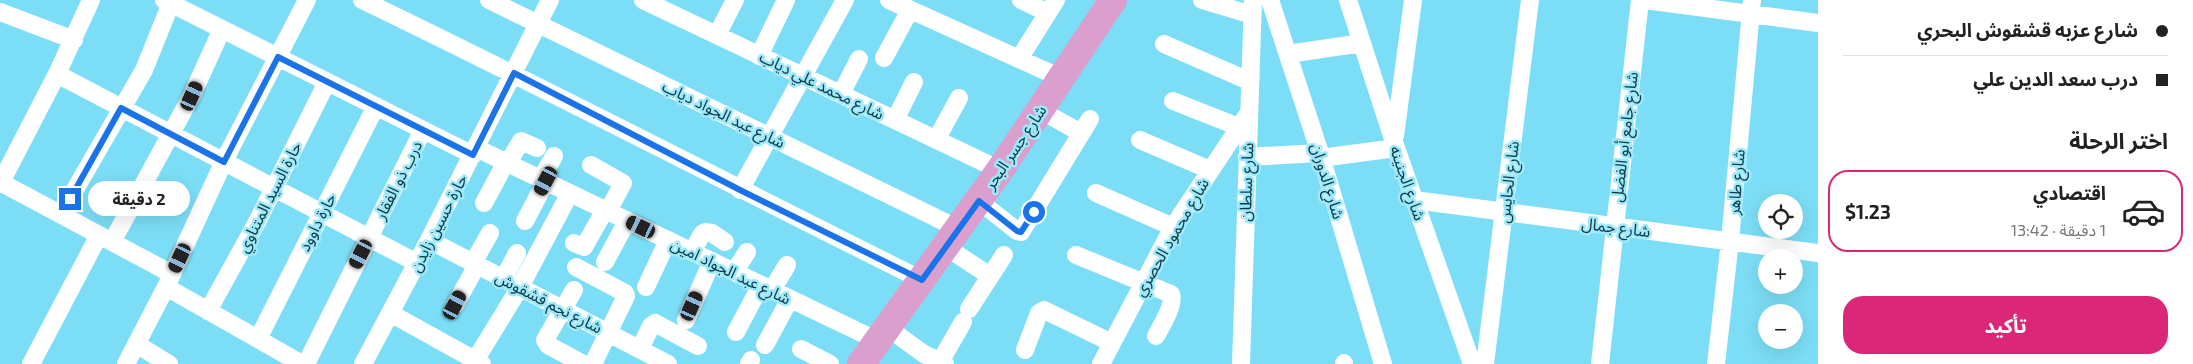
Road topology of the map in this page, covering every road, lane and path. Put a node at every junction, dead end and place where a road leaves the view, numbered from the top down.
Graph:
1 (91, 0) edge
2 (307, 0) edge
3 (362, 0) edge
4 (492, 0) edge
5 (550, 0) edge
6 (643, 0) edge
7 (735, 0) edge
8 (786, 0) edge
9 (845, 0) edge
10 (889, 0) edge
11 (1020, 0) edge
12 (1113, 0) edge
13 (1202, 0) edge
14 (1270, 0) edge
15 (1348, 0) edge
16 (1413, 0) edge
17 (1530, 0) edge
18 (1640, 0) edge
19 (1645, 0) edge
20 (168, 2) edge
21 (671, 6) edge
22 (1052, 6) edge
23 (1253, 7) edge
24 (1751, 7) edge
25 (910, 10) junction
26 (0, 12) edge
27 (1818, 23) edge
28 (538, 24) junction
29 (222, 29) junction
30 (717, 35) junction
31 (74, 40) junction
32 (1362, 43) junction
33 (1164, 44) dead end
34 (1288, 54) junction
35 (759, 56) junction
36 (278, 57) junction
37 (884, 58) dead end
38 (860, 59) dead end
39 (1019, 59) junction
40 (514, 73) junction
41 (57, 74) junction
42 (803, 76) junction
43 (1061, 78) junction
44 (1249, 81) junction
45 (328, 82) junction
46 (914, 82) dead end
47 (841, 94) junction
48 (959, 98) dead end
49 (1172, 101) dead end
50 (376, 106) junction
51 (121, 108) junction
52 (1040, 110) junction
53 (895, 120) junction
54 (1243, 120) junction
55 (423, 130) junction
56 (171, 134) junction
57 (770, 136) junction
58 (936, 140) junction
59 (1140, 140) dead end
60 (1395, 145) junction
61 (537, 148) dead end
62 (475, 151) junction
63 (1321, 155) junction
64 (554, 156) dead end
65 (1247, 157) junction
66 (224, 162) junction
67 (507, 163) junction
68 (590, 165) dead end
69 (1000, 170) junction
70 (1210, 170) junction
71 (544, 180) junction
72 (0, 183) edge
73 (274, 188) junction
74 (740, 190) junction
75 (570, 193) junction
76 (1096, 193) dead end
77 (1414, 200) junction
78 (979, 201) junction
79 (484, 204) dead end
80 (607, 211) junction
81 (1505, 212) junction
82 (322, 213) junction
83 (61, 214) junction
84 (627, 220) junction
85 (525, 221) dead end
86 (1614, 226) junction
87 (1173, 228) junction
88 (490, 232) dead end
89 (106, 238) junction
90 (369, 238) junction
91 (953, 238) junction
92 (429, 240) junction
93 (668, 240) junction
94 (726, 242) dead end
95 (1730, 242) junction
96 (574, 243) dead end
97 (692, 252) junction
98 (747, 252) dead end
99 (1818, 252) edge
100 (517, 253) dead end
101 (1004, 255) dead end
102 (1076, 255) dead end
103 (712, 261) junction
104 (606, 262) dead end
105 (418, 263) junction
106 (475, 264) junction
107 (787, 265) dead end
108 (576, 268) dead end
109 (734, 272) junction
110 (990, 276) junction
111 (504, 278) junction
112 (922, 280) junction
113 (169, 281) junction
114 (1143, 283) junction
115 (520, 287) junction
116 (646, 287) dead end
117 (767, 288) junction
118 (574, 290) dead end
119 (790, 299) junction
120 (455, 305) dead end
121 (563, 309) junction
122 (208, 310) junction
123 (390, 313) junction
124 (686, 320) dead end
125 (736, 332) dead end
126 (608, 333) junction
127 (883, 334) junction
128 (1156, 336) dead end
129 (258, 339) junction
130 (1112, 343) junction
131 (136, 344) junction
132 (765, 345) dead end
133 (698, 346) dead end
134 (801, 349) dead end
135 (1026, 350) dead end
136 (645, 356) edge
137 (366, 363) edge
138 (476, 363) edge
139 (942, 363) edge
140 (31, 364) edge
141 (126, 364) edge
142 (169, 364) edge
143 (301, 364) edge
144 (583, 364) edge
145 (592, 364) edge
146 (668, 364) edge
147 (830, 364) edge
148 (861, 364) edge
149 (1101, 364) edge
150 (1241, 364) edge
151 (1383, 364) edge
152 (1472, 364) edge
153 (1485, 364) edge
154 (1600, 364) edge
155 (1716, 364) edge

1 - 31 street
2 - 36 street
3 - 40 street
4 - 28 street, شارع عبد الجواد دياب
5 - 28 street, حارة حسين زايدن
6 - 21 street, شارع محمد علي دياب
7 - 30 street
8 - 35 street
9 - 42 street
10 - 25 street
11 - 22 street
12 - 43 main road, شارع جسر البحر
13 - 23 street
14 - 34 street, شارع الدوران
15 - 32 street, شارع الجنينه
16 - 60 street
17 - 81 street, شارع الحايس
18 - 86 street, شارع جامع أبو الفضل
19 - 24 street
20 - 29 street, شارع عبد الجواد امين
20 - 51 street
21 - 30 street, شارع محمد علي دياب
22 - 39 street
23 - 44 street, شارع سلطان
24 - 27 street
24 - 95 street, شارع طاهر
25 - 37 street
25 - 39 street
26 - 31 street
28 - 40 street, حارة حسين زايدن
28 - 57 street, شارع عبد الجواد دياب
29 - 36 street, شارع عبد الجواد امين
29 - 56 street
30 - 35 street, شارع محمد علي دياب
31 - 41 street
32 - 34 street
32 - 60 street, شارع الجنينه
33 - 44 street
34 - 63 street, شارع الدوران
35 - 42 street, شارع محمد علي دياب
36 - 45 street, شارع عبد الجواد امين
36 - 66 street
38 - 47 street
39 - 43 street
40 - 62 street, حارة حسين زايدن
40 - 74 street
41 - 51 street
41 - 72 street
42 - 47 street, شارع محمد علي دياب
42 - 57 street
43 - 52 main road, شارع جسر البحر
44 - 54 street, شارع سلطان
45 - 50 street, شارع عبد الجواد امين
45 - 73 street, حارة السيد المتناوي
46 - 53 street
47 - 53 street, شارع محمد علي دياب
48 - 58 street
49 - 54 street
50 - 55 street, شارع عبد الجواد امين
50 - 82 street, حارة داوود
51 - 56 street
51 - 83 street
52 - 69 main road, شارع جسر البحر
52 - 78 street
53 - 58 street, شارع محمد علي دياب
54 - 65 street, شارع سلطان
54 - 70 street, شارع محمود الحصري
55 - 62 street, شارع عبد الجواد امين
55 - 90 street, درب ذو الفقار
56 - 66 street
56 - 89 street
57 - 74 street
57 - 91 street, شارع عبد الجواد دياب
58 - 69 street, شارع محمد علي دياب
59 - 70 street
60 - 63 street
60 - 77 street, شارع الجنينه
61 - 67 street
62 - 67 street, شارع عبد الجواد امين
62 - 92 street, حارة حسين زايدن
63 - 65 street
63 - 151 street, شارع الدوران
64 - 71 street
65 - 150 street, شارع سلطان
66 - 73 street
66 - 113 street
67 - 71 street, شارع عبد الجواد امين
67 - 79 street
68 - 80 street
69 - 78 main road, شارع جسر البحر
70 - 87 street, شارع محمود الحصري
71 - 75 street, شارع عبد الجواد امين
71 - 85 street
72 - 83 street
73 - 82 street
73 - 122 street, حارة السيد المتناوي
74 - 112 street
75 - 80 street, شارع عبد الجواد امين
75 - 115 street
76 - 87 street
77 - 81 street, شارع جمال
77 - 152 street, شارع الجنينه
78 - 91 main road, شارع جسر البحر
80 - 84 street, شارع عبد الجواد امين
80 - 96 street
81 - 86 street, شارع جمال
81 - 153 street, شارع الحايس
82 - 90 street
82 - 129 street, حارة داوود
83 - 89 street
84 - 93 street, شارع عبد الجواد امين
84 - 104 street
86 - 95 street, شارع جمال
86 - 154 street, شارع جامع أبو الفضل
87 - 114 street, شارع محمود الحصري
88 - 106 street
89 - 113 street
89 - 140 street
90 - 105 street
90 - 143 street, درب ذو الفقار
91 - 110 street, شارع عبد الجواد دياب
91 - 112 main road, شارع جسر البحر
92 - 105 street, حارة حسين زايدن
92 - 106 street, شارع نجم قشقوش
93 - 97 street, شارع عبد الجواد امين
93 - 116 street
94 - 97 street
95 - 99 street, شارع جمال
95 - 155 street, شارع طاهر
97 - 103 street, شارع عبد الجواد امين
98 - 109 street
100 - 111 street
101 - 110 street
102 - 114 street
103 - 109 street, شارع عبد الجواد امين
103 - 124 street
105 - 123 street, حارة حسين زايدن
106 - 111 street, شارع نجم قشقوش
106 - 120 street
107 - 117 street
108 - 126 street
109 - 117 street, شارع عبد الجواد امين
110 - 139 street
111 - 115 street, شارع نجم قشقوش
112 - 127 main road, شارع جسر البحر
113 - 122 street
113 - 131 street
114 - 128 street
114 - 130 street, شارع محمود الحصري
115 - 121 street, شارع نجم قشقوش
115 - 138 street
117 - 119 street, شارع عبد الجواد امين
117 - 125 street
118 - 121 street
119 - 127 street, شارع عبد الجواد امين
119 - 132 street
121 - 126 street, شارع نجم قشقوش
121 - 144 street
122 - 129 street
123 - 137 street, حارة حسين زايدن
123 - 138 street
126 - 136 street, شارع نجم قشقوش
126 - 145 street
127 - 139 street, شارع عبد الجواد امين
127 - 148 main road, شارع جسر البحر
129 - 143 street
130 - 135 street
130 - 149 street, شارع محمود الحصري
131 - 141 street
131 - 142 street
133 - 136 street
134 - 147 street
136 - 146 street, شارع نجم قشقوش

